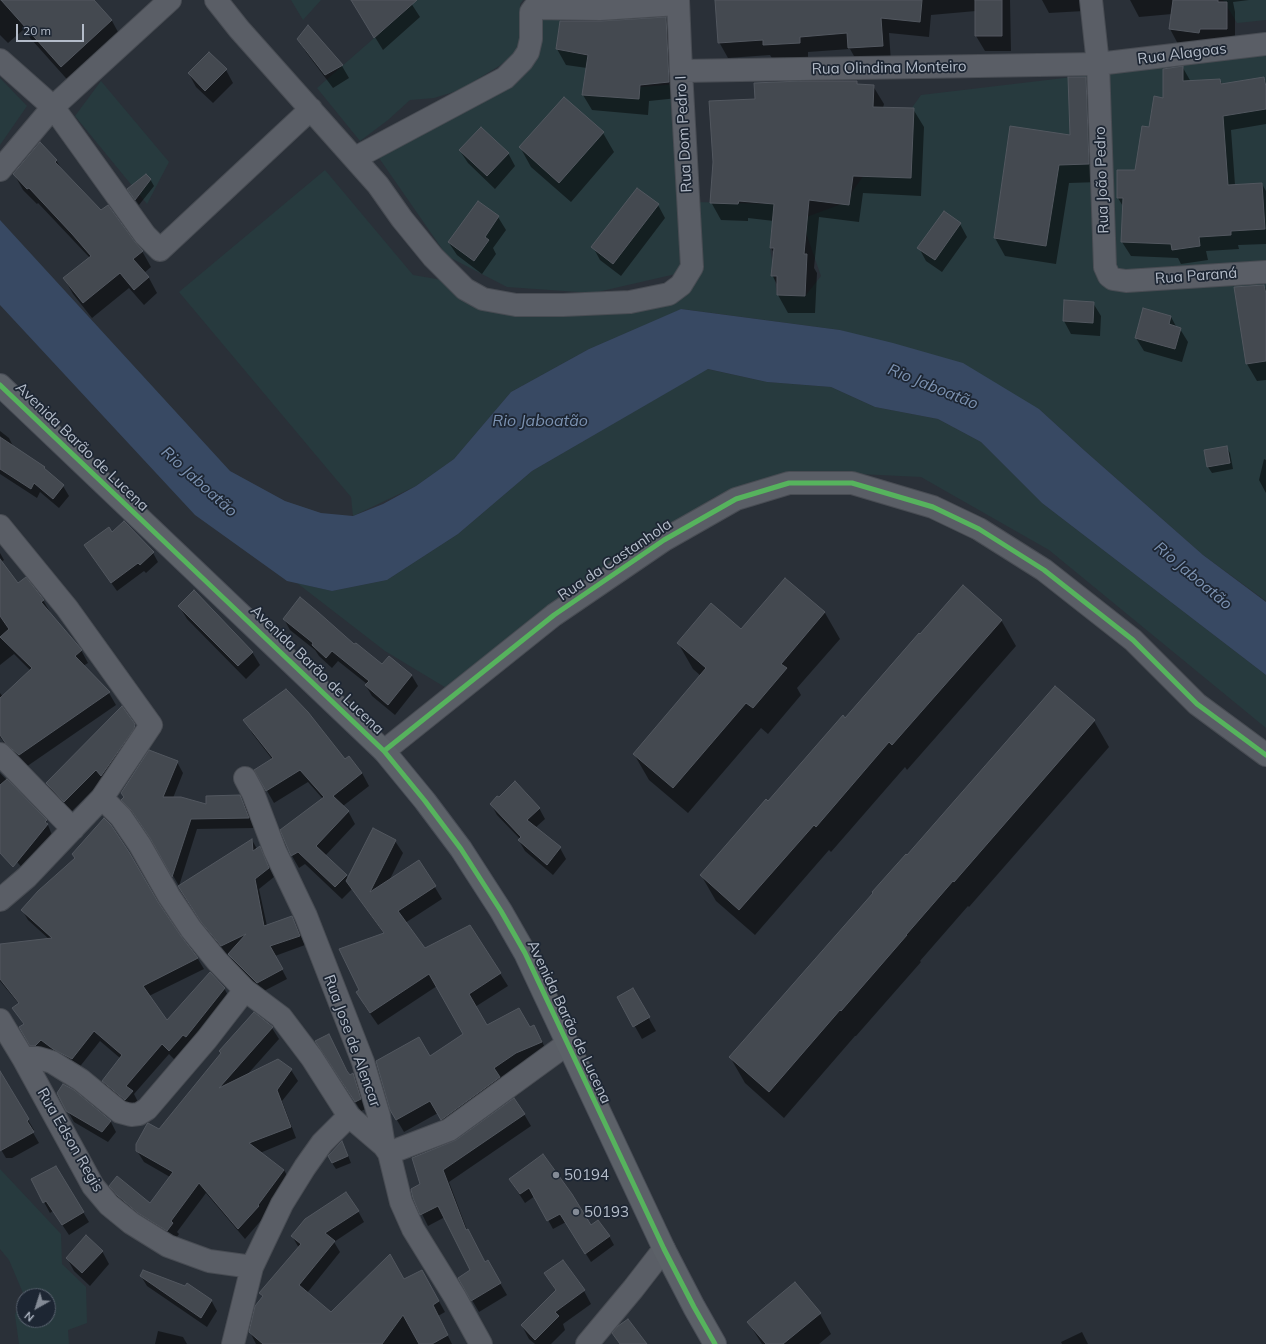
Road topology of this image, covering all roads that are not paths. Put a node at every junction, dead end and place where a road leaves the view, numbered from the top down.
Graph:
1 (170, 0) edge
2 (216, 0) edge
3 (1091, 0) edge
4 (678, 2) edge
5 (1266, 44) edge
6 (0, 60) edge
7 (1098, 64) junction
8 (680, 71) junction
9 (53, 107) junction
10 (311, 109) junction
11 (355, 158) junction
12 (0, 170) edge
13 (1266, 272) edge
14 (1126, 281) joint
15 (0, 385) edge
16 (0, 526) edge
17 (384, 751) junction
18 (0, 754) edge
19 (1266, 755) edge
20 (245, 778) dead end
21 (102, 798) junction
22 (73, 829) junction
23 (0, 900) edge
24 (245, 990) junction
25 (0, 1020) edge
26 (567, 1044) junction
27 (23, 1058) junction
28 (349, 1116) junction
29 (382, 1145) junction
30 (664, 1249) junction
31 (252, 1267) junction
32 (233, 1344) edge
33 (481, 1344) edge
34 (587, 1344) edge
35 (715, 1344) edge

1 - 9 street
2 - 10 street
3 - 7 street, Rua João Pedro
4 - 8 street, Rua Dom Pedro I
4 - 11 street
5 - 7 street, Rua Alagoas
6 - 9 street
7 - 8 street, Rua Olindina Monteiro
7 - 14 street, Rua João Pedro
8 - 11 street, Rua Dom Pedro I
9 - 10 street
9 - 12 street
10 - 11 street
13 - 14 street, Rua Paraná
15 - 17 main road, Avenida Barão de Lucena
16 - 21 street
17 - 19 street, Rua da Castanhola
17 - 26 main road, Avenida Barão de Lucena
18 - 22 street
20 - 29 street, Rua Jose de Alencar
21 - 22 street
21 - 24 street
22 - 23 street
24 - 27 street
24 - 28 street
25 - 27 street, Rua Edson Regis
26 - 29 street
26 - 30 main road, Avenida Barão de Lucena
27 - 31 street, Rua Edson Regis
28 - 29 street
28 - 31 street
29 - 33 street, Rua Jose de Alencar
30 - 34 street
30 - 35 main road, Avenida Barão de Lucena
31 - 32 street

